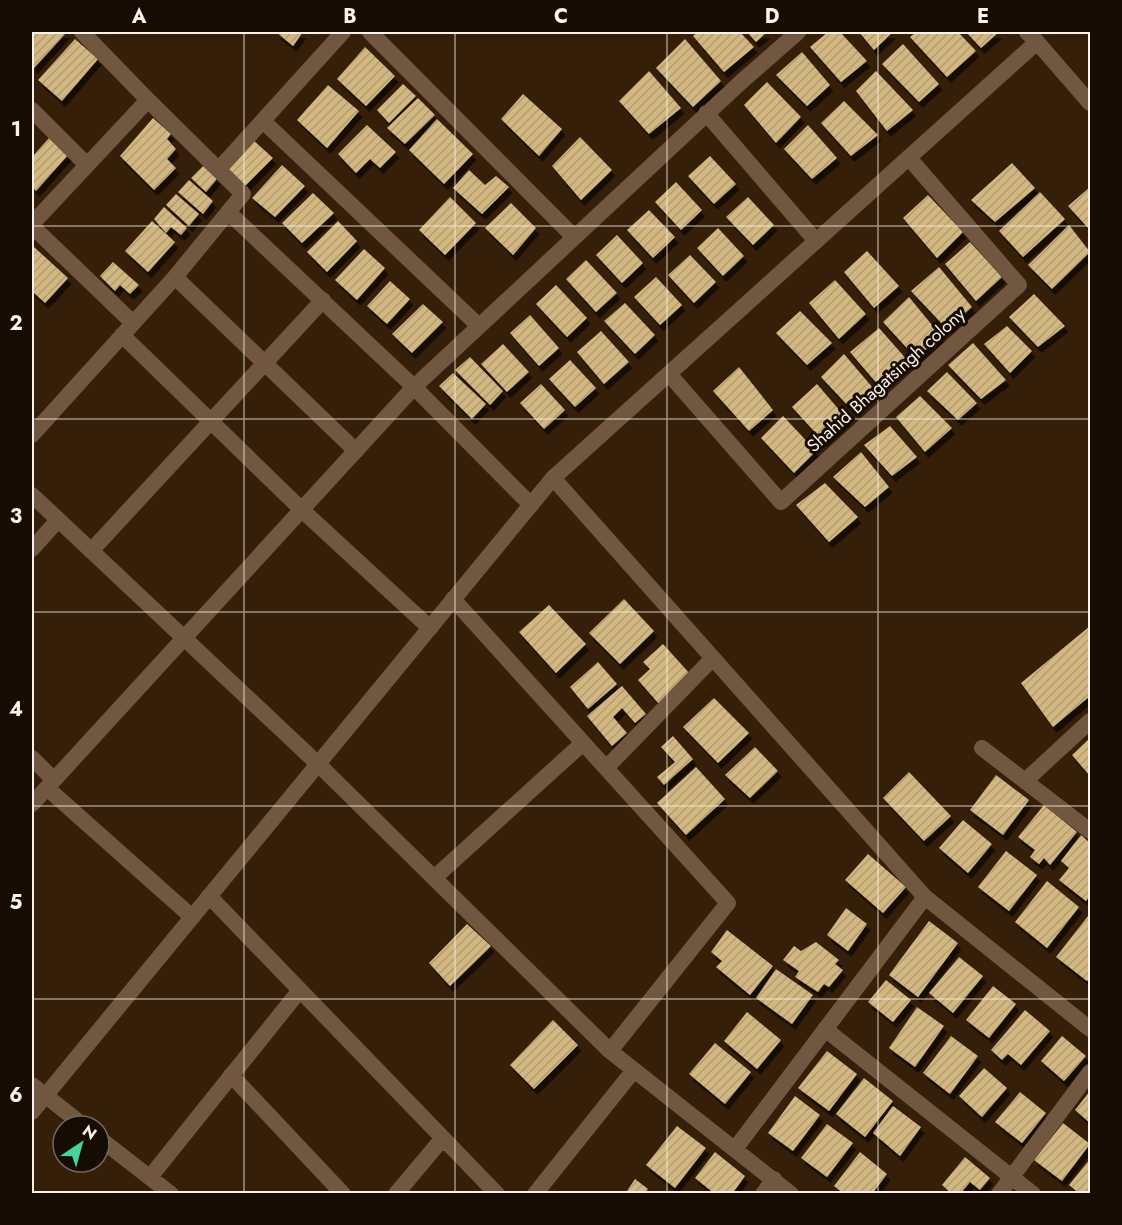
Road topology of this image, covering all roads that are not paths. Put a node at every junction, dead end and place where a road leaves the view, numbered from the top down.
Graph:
1 (82, 32) edge
2 (344, 32) edge
3 (370, 32) edge
4 (798, 32) edge
5 (1032, 37) edge
6 (148, 100) junction
7 (1090, 104) edge
8 (32, 110) edge
9 (706, 114) junction
10 (262, 121) junction
11 (909, 158) junction
12 (87, 165) junction
13 (219, 169) junction
14 (228, 212) junction
15 (32, 225) edge
16 (574, 237) junction
17 (816, 241) junction
18 (175, 277) junction
19 (323, 300) junction
20 (479, 326) junction
21 (128, 329) junction
22 (266, 362) junction
23 (669, 374) junction
24 (414, 387) junction
25 (210, 422) junction
26 (32, 435) edge
27 (356, 450) junction
28 (553, 478) junction
29 (32, 495) edge
30 (531, 505) junction
31 (302, 510) junction
32 (58, 520) junction
33 (32, 549) edge
34 (91, 551) junction
35 (453, 599) junction
36 (430, 628) junction
37 (185, 639) junction
38 (713, 658) junction
39 (1090, 721) edge
40 (584, 743) junction
41 (982, 748) dead end
42 (32, 758) edge
43 (318, 764) junction
44 (606, 768) junction
45 (1024, 781) junction
46 (50, 784) junction
47 (32, 804) edge
48 (1090, 831) edge
49 (434, 878) junction
50 (209, 896) junction
51 (925, 897) junction
52 (192, 916) junction
53 (300, 990) junction
54 (825, 1029) junction
55 (1090, 1029) edge
56 (610, 1051) junction
57 (634, 1070) junction
58 (1090, 1072) edge
59 (231, 1075) junction
60 (32, 1085) edge
61 (45, 1096) junction
62 (32, 1112) edge
63 (68, 1114) edge
64 (442, 1138) junction
65 (111, 1147) edge
66 (735, 1149) junction
67 (150, 1177) junction
68 (1012, 1177) junction
69 (774, 1179) junction
70 (171, 1194) edge
71 (343, 1194) edge
72 (396, 1194) edge
73 (497, 1194) edge
74 (535, 1194) edge
75 (763, 1194) edge
76 (792, 1194) edge
77 (999, 1194) edge
78 (1033, 1194) edge

1 - 6 street
2 - 10 street
3 - 16 street
4 - 9 street
5 - 7 street
5 - 11 street
6 - 12 street
6 - 13 street
8 - 12 street
9 - 16 street
9 - 17 street
10 - 13 street
10 - 20 street
11 - 17 street
11 - 23 street, Shahid Bhagatsingh colony
12 - 15 street
13 - 14 street
14 - 18 street
14 - 19 street
15 - 21 street
16 - 20 street
17 - 23 street
18 - 21 street
18 - 22 street
19 - 22 street
19 - 24 street
20 - 24 street
21 - 25 street
21 - 26 street
22 - 25 street
22 - 27 street
23 - 28 street
24 - 27 street
24 - 30 street
25 - 31 street
25 - 34 street
27 - 31 street
28 - 30 street
28 - 38 street
29 - 32 street
30 - 35 street
31 - 36 street
31 - 37 street
32 - 33 street
32 - 34 street
34 - 37 street
35 - 36 street
35 - 40 street
36 - 43 street
37 - 43 street
37 - 46 street
38 - 44 street
38 - 51 street
39 - 45 street
40 - 44 street
40 - 49 street
41 - 45 street
42 - 46 street
43 - 49 street
43 - 50 street
44 - 56 street
45 - 48 street
46 - 47 street
46 - 52 street
49 - 56 street
50 - 52 street
50 - 53 street
51 - 54 street
51 - 55 street
52 - 61 street
53 - 59 street
53 - 64 street
54 - 66 street
54 - 68 street
56 - 57 street
57 - 66 street
57 - 74 street
58 - 68 street
59 - 67 street
59 - 71 street
60 - 61 street
61 - 62 street
61 - 63 street
64 - 72 street
64 - 73 street
65 - 67 street
66 - 69 street
67 - 70 street
68 - 77 street
68 - 78 street
69 - 75 street
69 - 76 street

